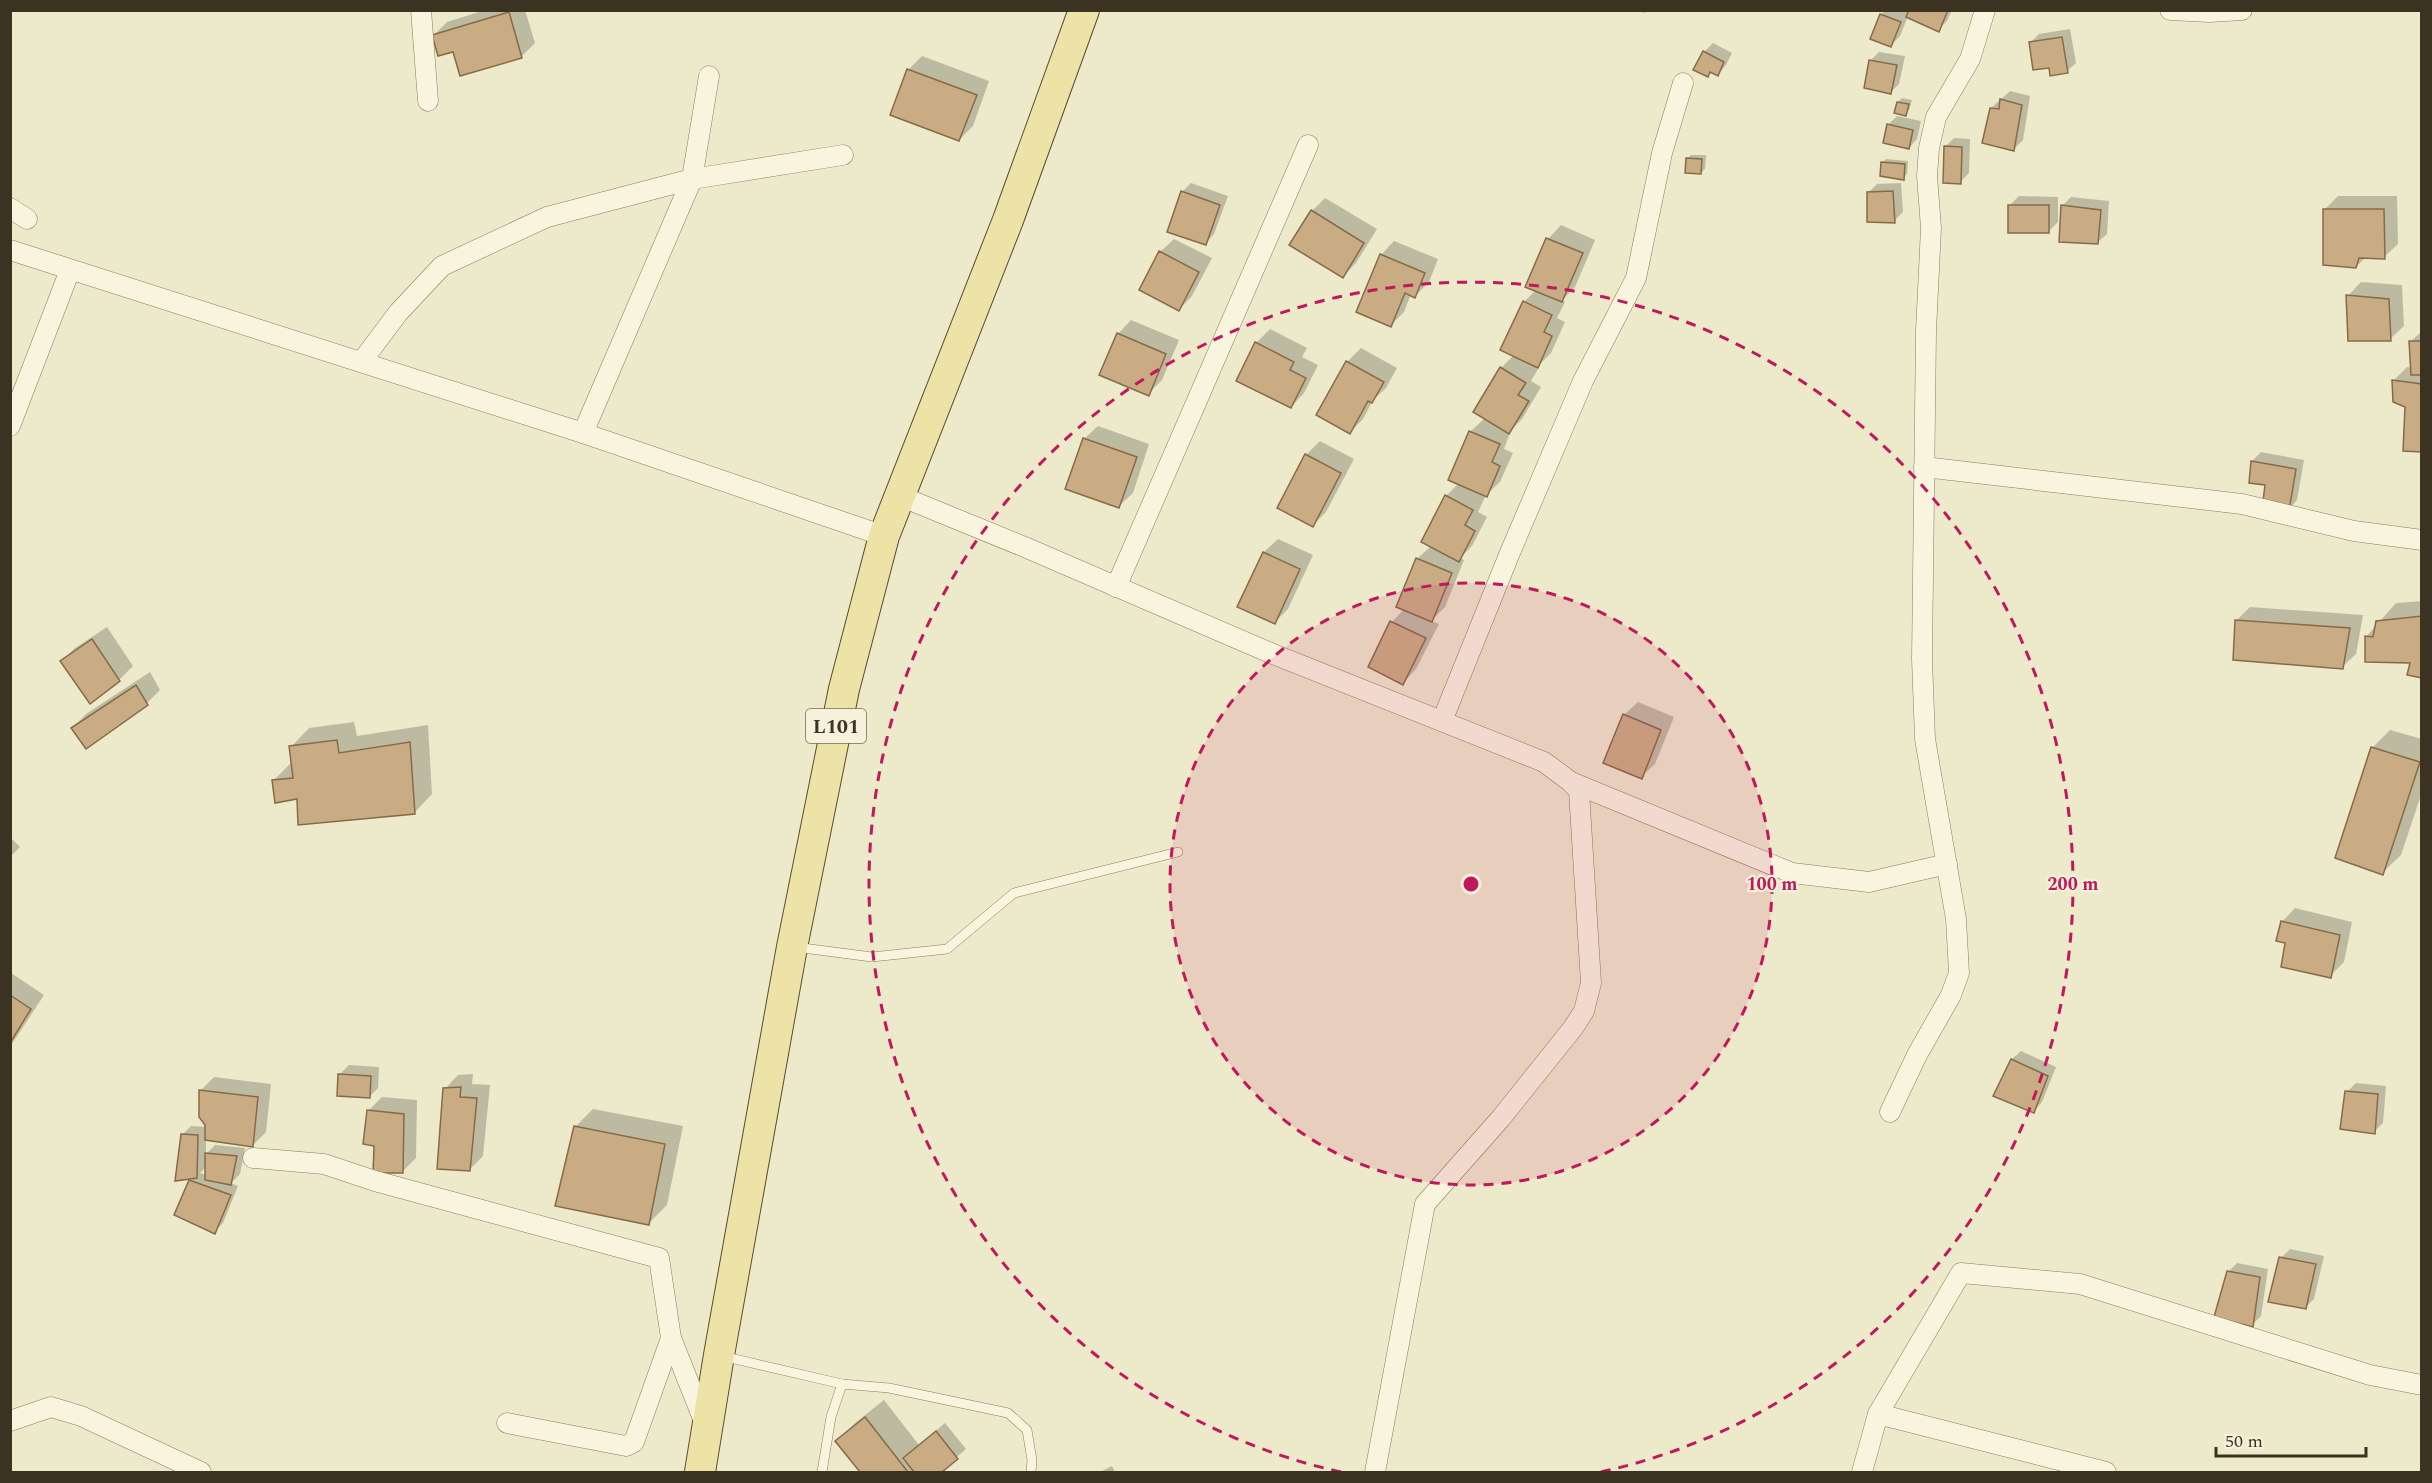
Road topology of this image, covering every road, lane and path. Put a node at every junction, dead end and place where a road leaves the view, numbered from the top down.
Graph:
1 (421, 10) edge
2 (1084, 10) edge
3 (1985, 10) edge
4 (2170, 10) edge
5 (2242, 10) edge
6 (709, 76) dead end
7 (1683, 83) dead end
8 (429, 101) dead end
9 (1308, 145) dead end
10 (843, 155) dead end
11 (692, 179) junction
12 (10, 208) edge
13 (27, 219) dead end
14 (10, 250) edge
15 (70, 270) junction
16 (362, 361) junction
17 (10, 426) edge
18 (583, 433) junction
19 (1924, 467) junction
20 (900, 496) junction
21 (885, 536) junction
22 (2421, 540) edge
23 (1116, 586) junction
24 (1442, 722) junction
25 (1571, 782) junction
26 (1178, 852) dead end
27 (1947, 864) junction
28 (792, 947) junction
29 (1890, 1112) dead end
30 (253, 1158) dead end
31 (672, 1338) junction
32 (719, 1355) junction
33 (842, 1384) junction
34 (2421, 1385) edge
35 (1878, 1414) junction
36 (10, 1421) edge
37 (507, 1423) dead end
38 (707, 1429) junction
39 (201, 1473) edge
40 (700, 1473) edge
41 (822, 1473) edge
42 (1031, 1473) edge
43 (1375, 1473) edge
44 (1862, 1473) edge
45 (2106, 1473) edge

1 - 8 street
2 - 20 main road, L101
3 - 19 street
4 - 5 street
6 - 11 street
7 - 24 street
9 - 23 street
10 - 11 street
11 - 16 street
11 - 18 street
12 - 13 street
14 - 15 street
15 - 16 street
15 - 17 street
16 - 18 street
18 - 21 street
19 - 22 street
19 - 27 street
20 - 21 main road, L101
20 - 23 street
21 - 28 main road, L101
23 - 24 street
24 - 25 street
25 - 27 street
25 - 43 street
26 - 28 lane
27 - 29 street
28 - 32 main road, L101
30 - 31 street
31 - 37 street
31 - 38 street
32 - 33 lane
32 - 38 main road, L101
33 - 41 lane
33 - 42 lane
34 - 35 street
35 - 44 street
35 - 45 street
36 - 39 street
38 - 40 main road, L101

